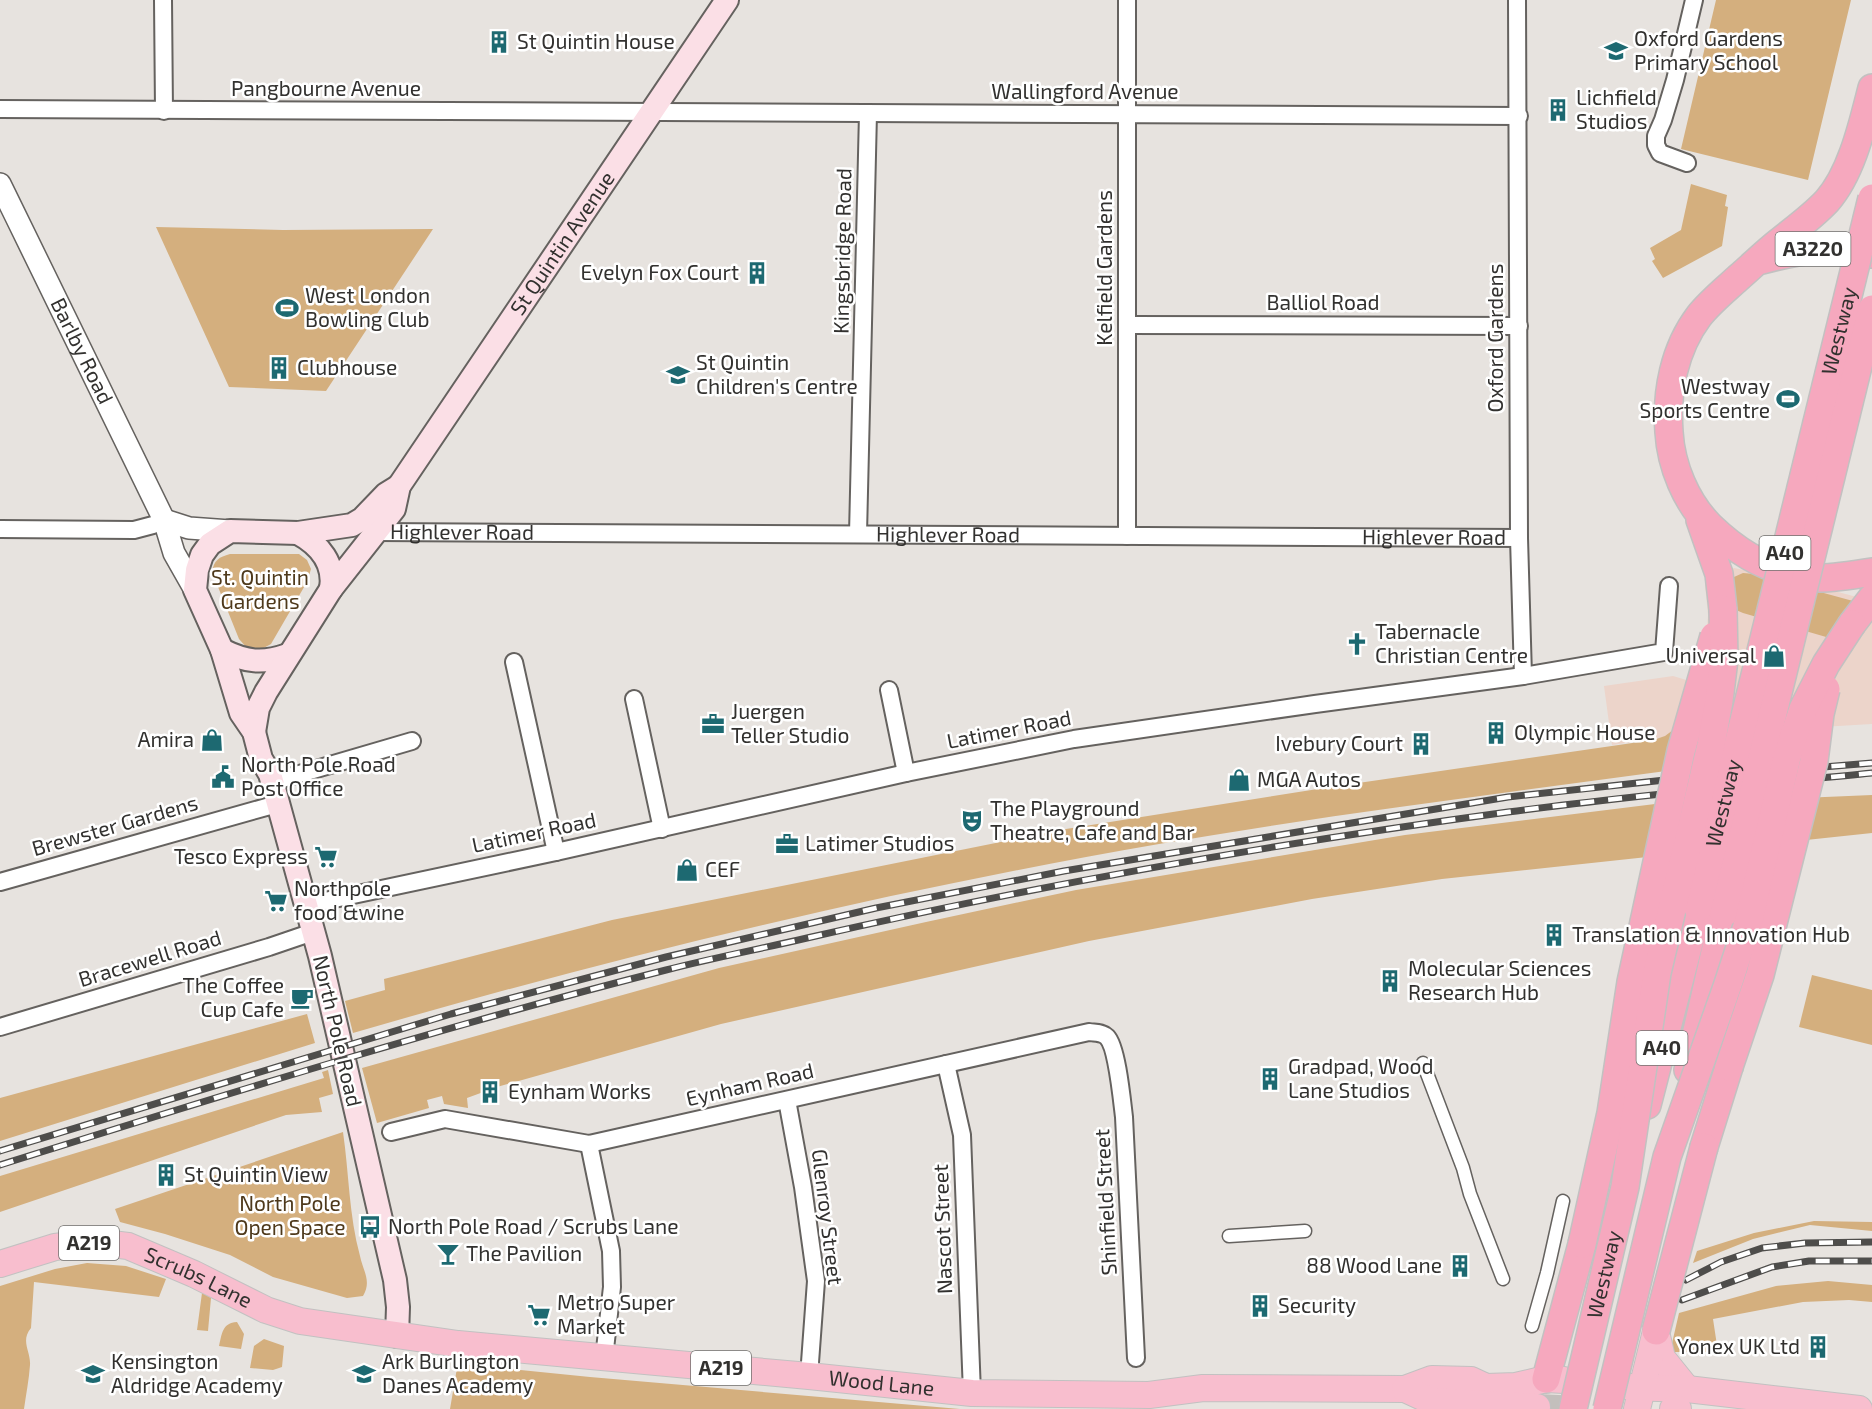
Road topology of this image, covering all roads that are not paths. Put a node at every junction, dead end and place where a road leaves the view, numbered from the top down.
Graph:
1 (163, 0) edge
2 (727, 0) edge
3 (1127, 0) edge
4 (1517, 0) edge
5 (1694, 0) edge
6 (1872, 88) edge
7 (0, 109) edge
8 (164, 111) junction
9 (652, 112) junction
10 (868, 113) junction
11 (1127, 114) junction
12 (1519, 116) junction
13 (1687, 163) dead end
14 (0, 184) edge
15 (1872, 198) edge
16 (1872, 254) edge
17 (1756, 262) junction
18 (1872, 309) edge
19 (1127, 325) junction
20 (1519, 326) junction
21 (399, 486) junction
22 (1689, 497) junction
23 (164, 520) junction
24 (0, 529) edge
25 (230, 531) junction
26 (376, 532) junction
27 (298, 533) junction
28 (858, 534) junction
29 (1127, 536) junction
30 (1519, 538) junction
31 (1872, 572) edge
32 (1669, 586) dead end
33 (195, 590) junction
34 (331, 590) junction
35 (1872, 598) edge
36 (1723, 609) junction
37 (1852, 624) junction
38 (222, 650) junction
39 (288, 655) junction
40 (514, 663) dead end
41 (1523, 676) junction
42 (889, 690) dead end
43 (634, 699) dead end
44 (254, 732) junction
45 (412, 741) dead end
46 (906, 773) junction
47 (272, 782) junction
48 (277, 804) junction
49 (662, 829) junction
50 (556, 852) junction
51 (0, 882) edge
52 (306, 905) junction
53 (313, 932) junction
54 (0, 1028) edge
55 (1112, 1045) joint
56 (1423, 1063) dead end
57 (946, 1064) junction
58 (787, 1100) junction
59 (392, 1131) dead end
60 (589, 1144) junction
61 (1667, 1157) junction
62 (1626, 1188) junction
63 (1563, 1201) dead end
64 (1305, 1231) dead end
65 (1229, 1236) dead end
66 (0, 1264) edge
67 (1503, 1279) dead end
68 (1533, 1326) dead end
69 (1656, 1331) junction
70 (397, 1336) junction
71 (1555, 1347) junction
72 (604, 1358) junction
73 (1136, 1358) dead end
74 (809, 1376) junction
75 (1555, 1379) junction
76 (1471, 1380) junction
77 (1406, 1389) junction
78 (972, 1393) junction
79 (1636, 1395) edge
80 (1007, 1402) edge
81 (1680, 1402) edge
82 (1491, 1407) edge
83 (1537, 1408) edge
84 (1573, 1409) edge
85 (1607, 1409) edge
86 (1859, 1409) edge

1 - 8 street
2 - 9 main road, St Quintin Avenue
3 - 11 street, Kelfield Gardens
4 - 12 street, Oxford Gardens
5 - 13 street
6 - 17 highway
7 - 8 street, Pangbourne Avenue
8 - 9 street, Pangbourne Avenue
9 - 10 street, Wallingford Avenue
9 - 21 main road, St Quintin Avenue
10 - 11 street, Wallingford Avenue
10 - 28 street, Kingsbridge Road
11 - 12 street, Wallingford Avenue
11 - 19 street, Kelfield Gardens
12 - 20 street, Oxford Gardens
14 - 23 street, Barlby Road
15 - 62 highway, Westway / A40, bridge
16 - 17 highway, A3220
17 - 22 highway, A3220
18 - 61 highway, Westway / A40, bridge
19 - 20 street, Balliol Road
19 - 29 street, Kelfield Gardens
20 - 30 street, Oxford Gardens
21 - 26 main road, St Quintin Avenue
21 - 27 main road, St Quintin Avenue
22 - 31 highway, A3220, bridge
22 - 36 highway, A40
23 - 24 street
23 - 25 street
23 - 33 street
25 - 27 main road
25 - 33 main road
26 - 28 street, Highlever Road
26 - 34 main road, St Quintin Avenue
27 - 34 main road
28 - 29 street, Highlever Road
29 - 30 street, Highlever Road
30 - 41 street, Oxford Gardens
32 - 41 street, Latimer Road
33 - 38 main road
34 - 39 main road, St Quintin Avenue
35 - 37 highway, A40
36 - 62 highway, A40, bridge
36 - 71 highway, A40, bridge
37 - 61 highway, A40, bridge
37 - 69 highway, A40, bridge
38 - 39 main road
38 - 44 main road
39 - 44 main road, St Quintin Avenue
40 - 50 street
41 - 46 street, Latimer Road
42 - 46 street
43 - 49 street
44 - 47 main road, North Pole Road
45 - 47 street
46 - 49 street, Latimer Road
47 - 48 main road, North Pole Road
48 - 51 street, Brewster Gardens
48 - 52 main road, North Pole Road
49 - 50 street, Latimer Road
50 - 52 street, Latimer Road
52 - 53 main road, North Pole Road
53 - 54 street, Bracewell Road
53 - 70 main road, North Pole Road
55 - 57 street, Eynham Road
55 - 73 street, Shinfield Street
56 - 67 street
57 - 58 street, Eynham Road
57 - 78 street, Nascot Street
58 - 60 street, Eynham Road
58 - 74 street, Glenroy Street
59 - 60 street, Eynham Road
60 - 72 street
61 - 85 highway, Westway / A40, bridge
62 - 84 highway, Westway / A40, bridge
63 - 68 street
64 - 65 street
66 - 70 main road, Scrubs Lane / A219
69 - 79 main road, A40
69 - 81 main road
70 - 72 main road, Wood Lane / A219
71 - 75 highway, A40
71 - 76 main road, Wood Lane
72 - 74 main road, Wood Lane / A219
74 - 78 main road, Wood Lane / A219
75 - 76 main road, Wood Lane / A219
75 - 83 main road, A40
76 - 77 main road, Wood Lane / A219
77 - 80 main road, Wood Lane / A219
77 - 82 main road, Wood Lane / A219
78 - 80 main road, Wood Lane / A219
79 - 81 main road
81 - 86 main road
82 - 83 main road, Wood Lane / A219

